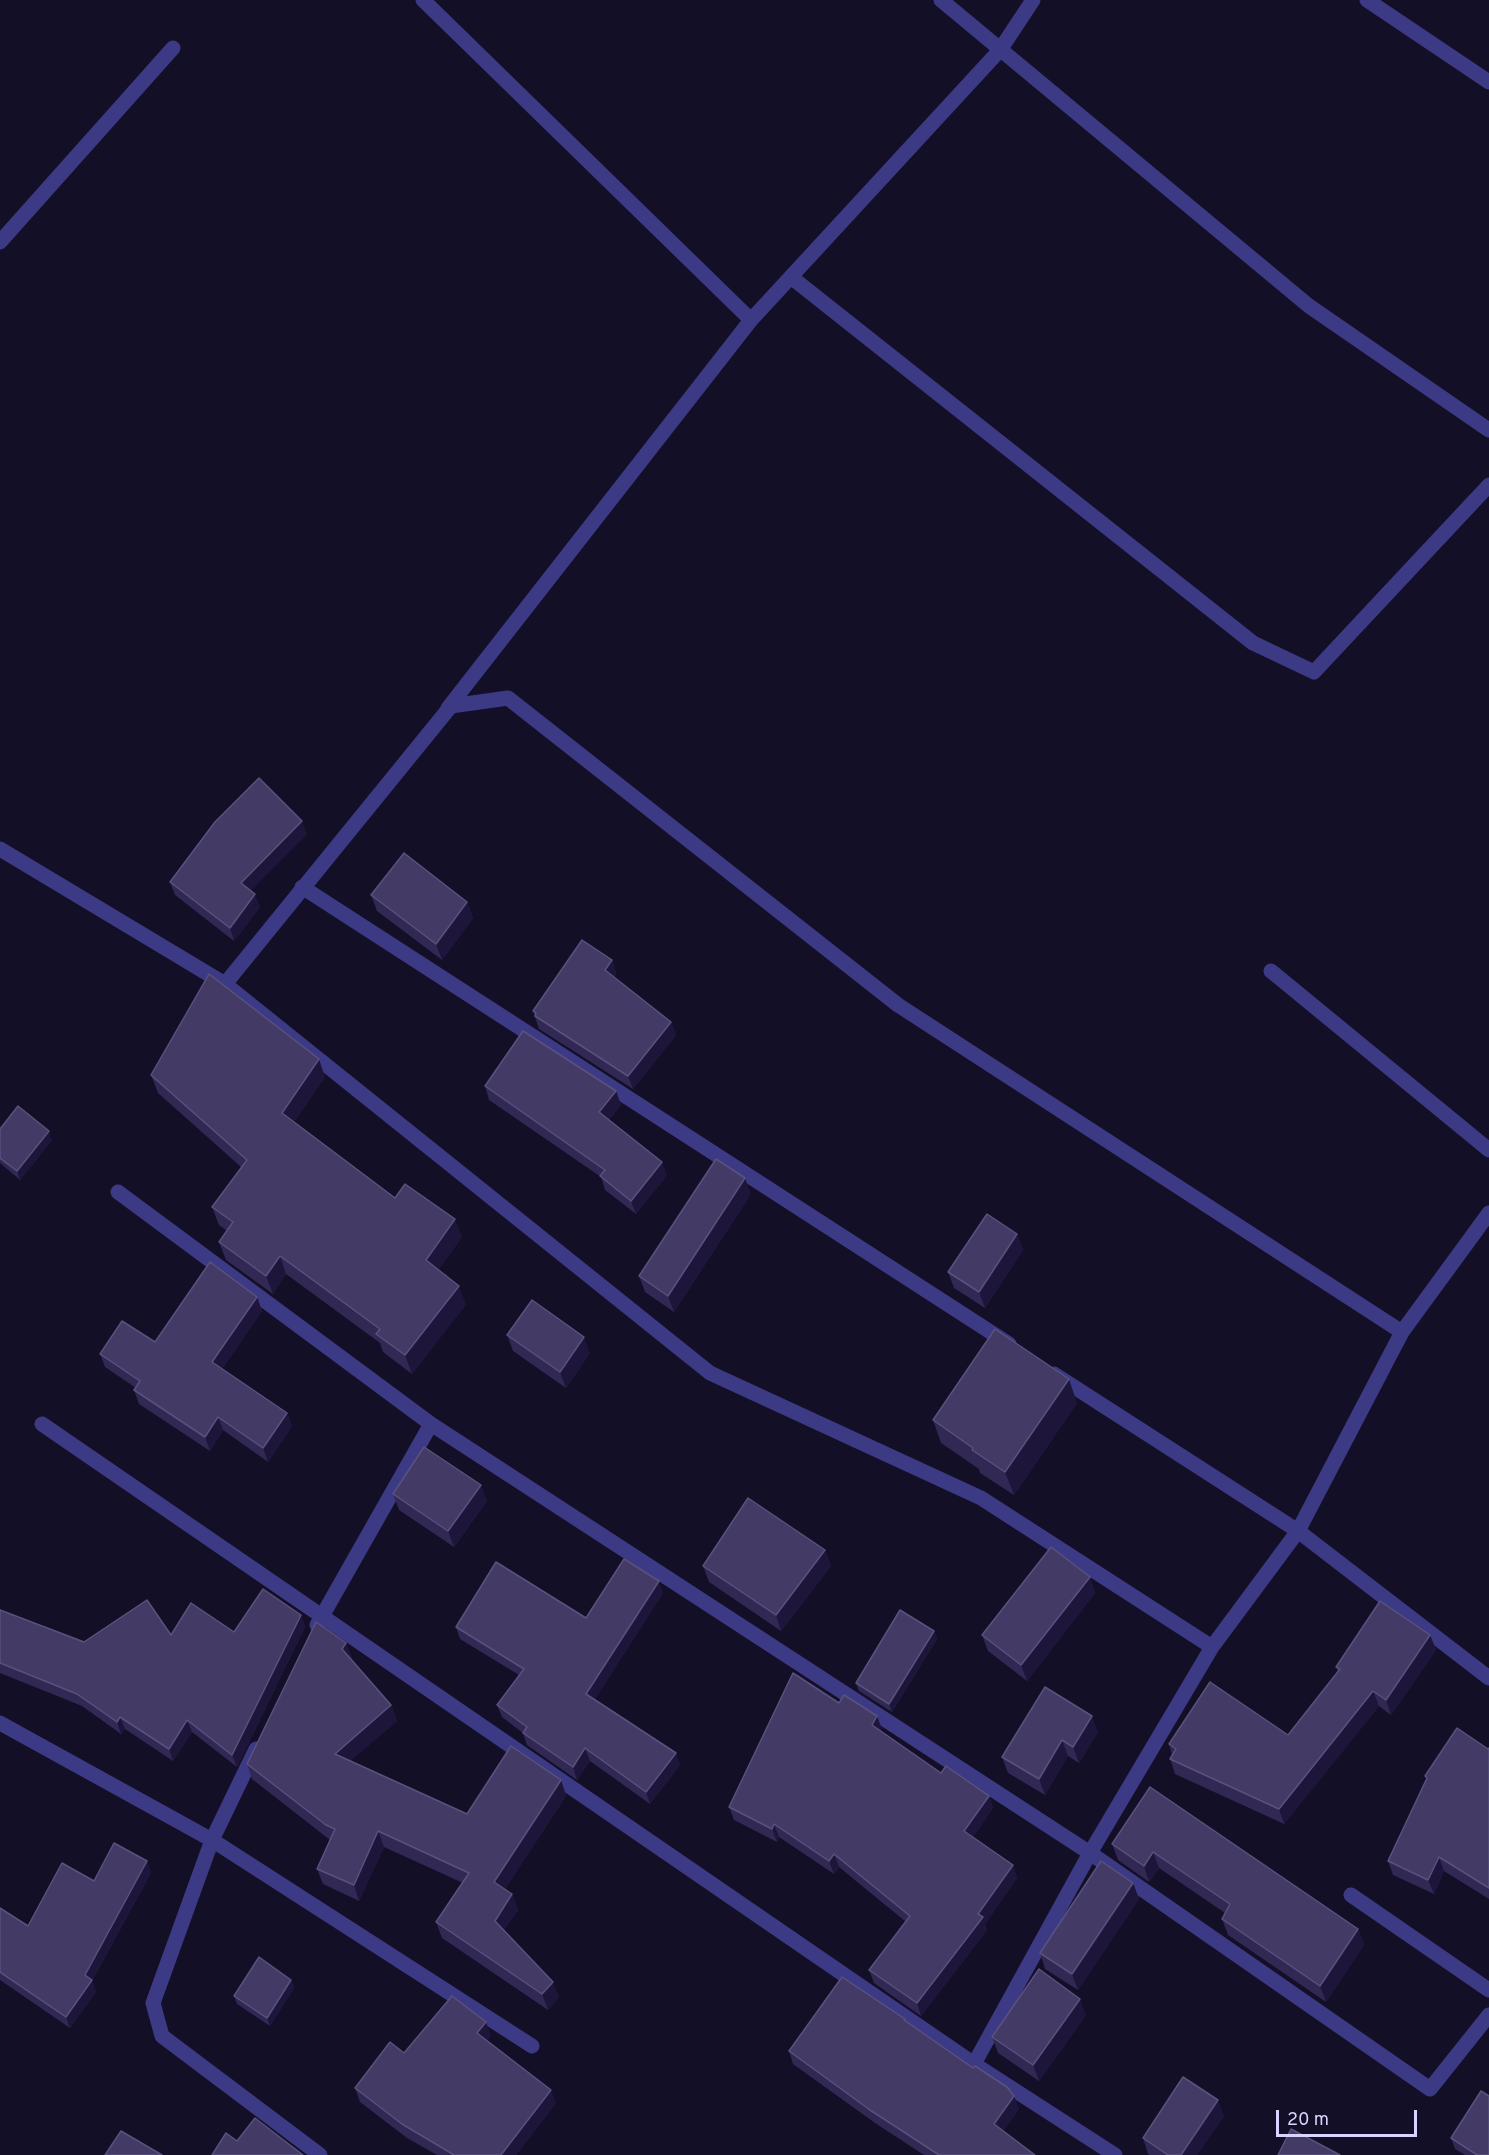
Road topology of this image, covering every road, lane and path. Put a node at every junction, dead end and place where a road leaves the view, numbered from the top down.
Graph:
1 (423, 0) edge
2 (941, 0) edge
3 (1034, 0) edge
4 (1367, 0) edge
5 (173, 48) dead end
6 (1000, 50) junction
7 (1489, 82) edge
8 (0, 242) edge
9 (791, 277) junction
10 (751, 321) junction
11 (1489, 430) edge
12 (1489, 485) edge
13 (438, 721) junction
14 (0, 849) edge
15 (303, 888) junction
16 (1270, 971) dead end
17 (225, 984) junction
18 (1489, 1150) edge
19 (118, 1191) dead end
20 (1489, 1213) edge
21 (1402, 1332) junction
22 (1026, 1356) edge
23 (1046, 1369) edge
24 (42, 1424) dead end
25 (431, 1424) junction
26 (1298, 1531) junction
27 (321, 1616) junction
28 (311, 1638) edge
29 (1212, 1647) junction
30 (1489, 1678) edge
31 (0, 1723) edge
32 (264, 1733) edge
33 (212, 1840) junction
34 (1090, 1853) junction
35 (1351, 1895) dead end
36 (1489, 1990) edge
37 (1489, 2015) edge
38 (532, 2046) dead end
39 (974, 2064) junction
40 (320, 2155) edge
41 (1115, 2155) edge

1 - 10 street
2 - 6 street
3 - 6 street
4 - 7 street
5 - 8 street
6 - 9 street
6 - 11 street
9 - 10 street
9 - 12 street
10 - 13 street
13 - 15 street
13 - 21 street
14 - 17 street
15 - 17 street
15 - 22 street
16 - 18 street
17 - 29 street
19 - 25 street
20 - 21 street
21 - 26 street
23 - 26 street
24 - 27 street
25 - 27 street
25 - 34 street
26 - 29 street
26 - 30 street
27 - 28 street
27 - 39 street
29 - 34 street
31 - 33 street
32 - 33 street
33 - 38 street
33 - 40 street
34 - 37 street
34 - 39 street
35 - 36 street
39 - 41 street

